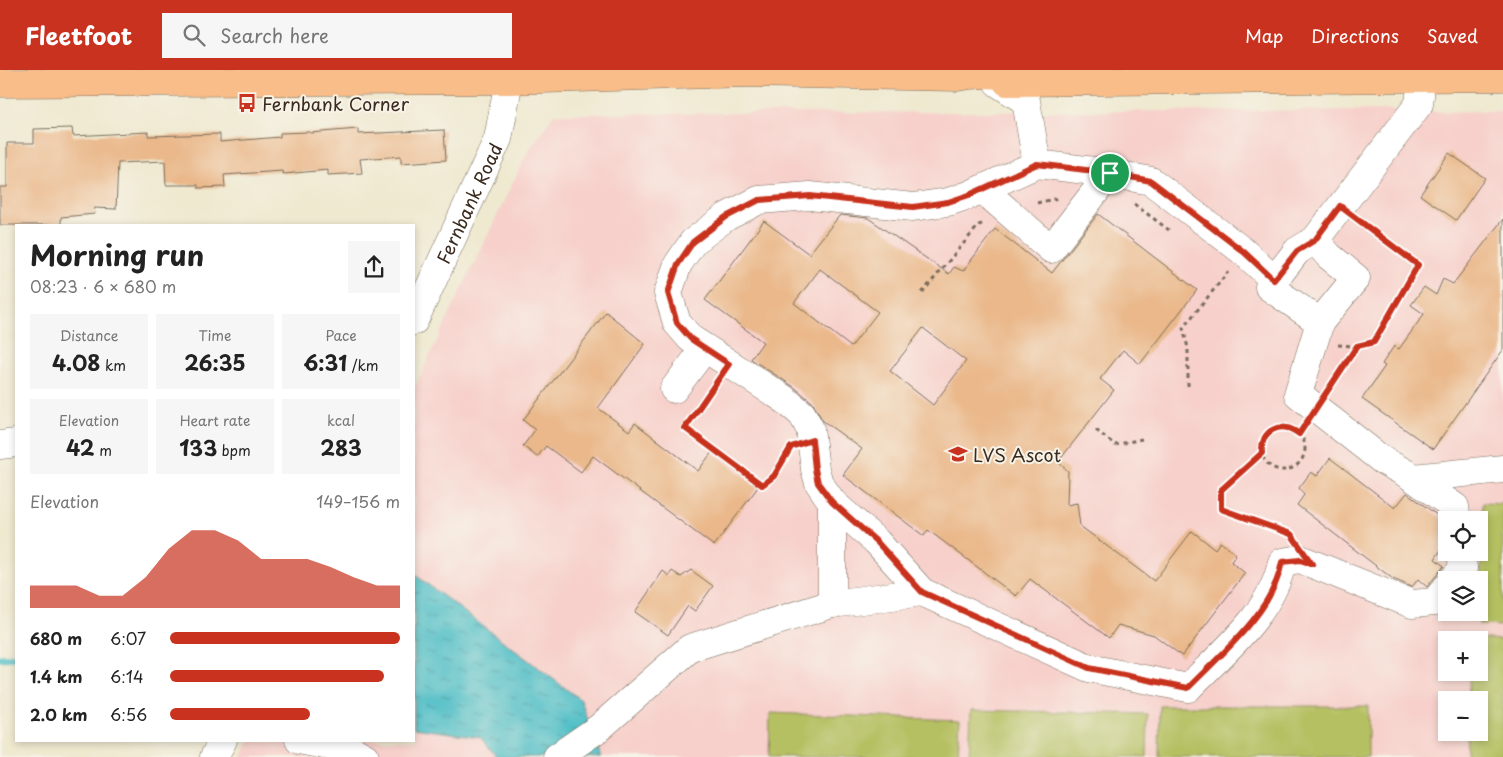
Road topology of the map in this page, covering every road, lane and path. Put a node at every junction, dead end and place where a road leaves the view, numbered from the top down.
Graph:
1 (872, 72) edge
2 (957, 77) junction
3 (1503, 77) edge
4 (1422, 78) junction
5 (509, 80) junction
6 (0, 83) edge
7 (1025, 90) junction
8 (1037, 164) junction
9 (1110, 173) junction
10 (982, 189) junction
11 (1340, 206) junction
12 (1315, 240) junction
13 (1244, 252) junction
14 (1274, 280) junction
15 (415, 319) edge
16 (1320, 322) junction
17 (705, 348) junction
18 (729, 364) junction
19 (1188, 386) dead end
20 (674, 389) dead end
21 (1317, 409) junction
22 (1096, 430) dead end
23 (1299, 434) junction
24 (1142, 439) dead end
25 (812, 440) junction
26 (15, 443) edge
27 (0, 445) edge
28 (1262, 453) junction
29 (1503, 469) edge
30 (1412, 478) junction
31 (832, 502) junction
32 (1456, 511) edge
33 (1312, 564) junction
34 (922, 592) junction
35 (1438, 598) edge
36 (832, 604) junction
37 (222, 742) edge
38 (309, 742) edge
39 (214, 757) edge
40 (365, 757) edge
41 (557, 757) edge

1 - 2 main road
1 - 5 main road
2 - 7 main road
2 - 7 main road
3 - 4 main road
4 - 7 main road
4 - 11 street
5 - 6 main road
5 - 15 street, Fernbank Road
7 - 8 street
8 - 9 street
8 - 10 street
9 - 10 street
9 - 13 street
10 - 17 street
11 - 12 street
11 - 21 path
12 - 14 street
12 - 16 street
13 - 14 street
13 - 19 path
14 - 16 street
16 - 21 street
17 - 18 street
17 - 20 street
18 - 25 street
18 - 25 path
21 - 23 path
21 - 30 street
22 - 24 path
23 - 28 path
23 - 28 path
25 - 31 street
26 - 27 street
28 - 33 path
29 - 30 street
30 - 32 street
31 - 34 street
31 - 36 street
33 - 34 street
33 - 35 street
34 - 36 street
36 - 41 street
37 - 39 street
38 - 40 street

